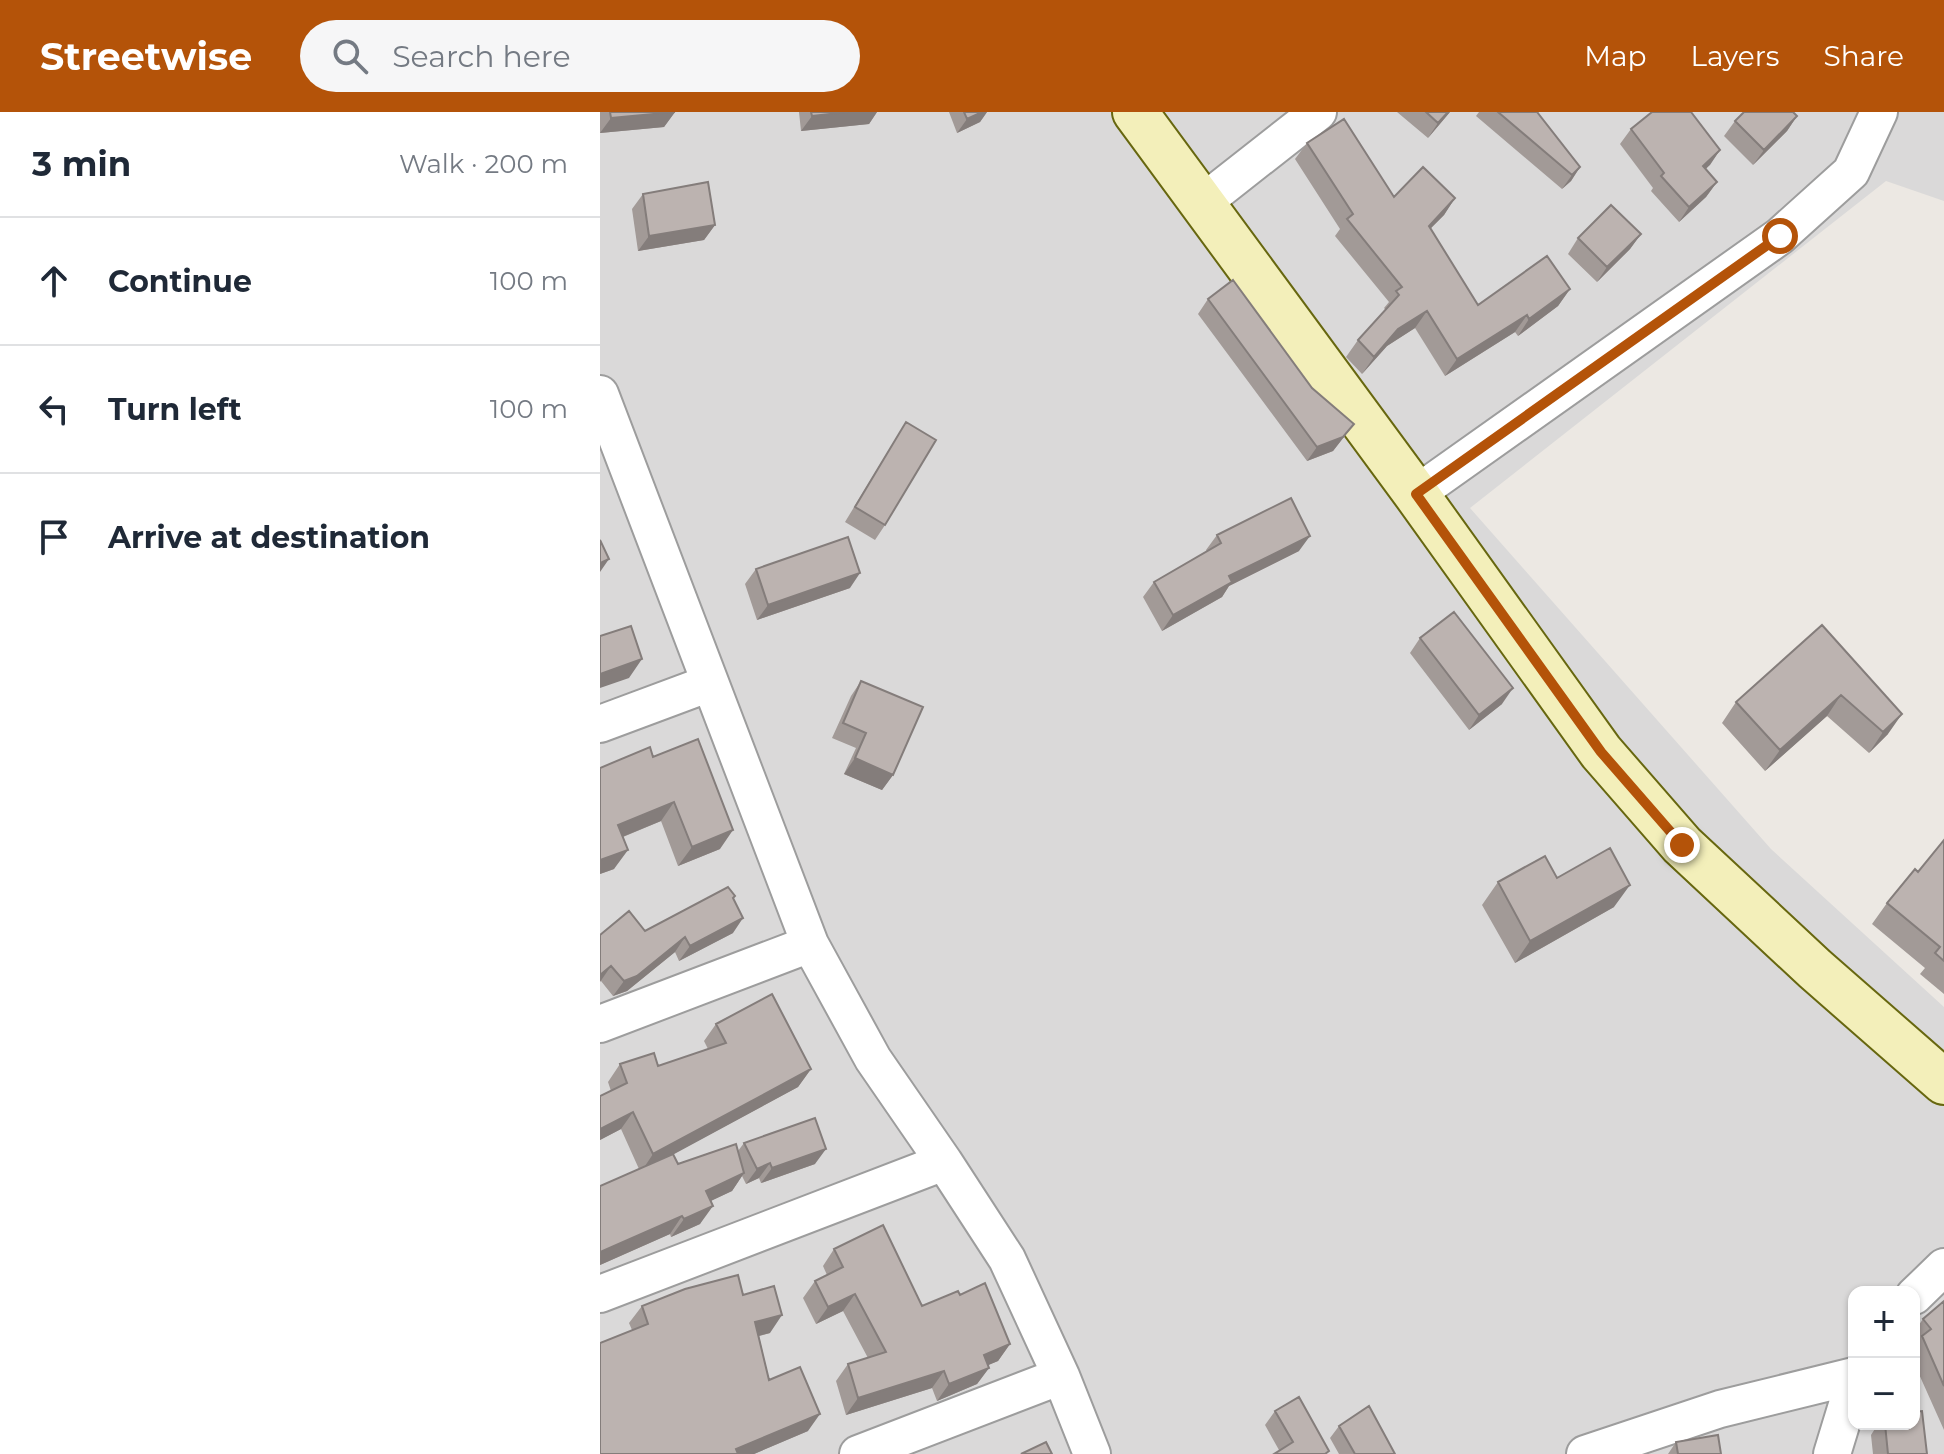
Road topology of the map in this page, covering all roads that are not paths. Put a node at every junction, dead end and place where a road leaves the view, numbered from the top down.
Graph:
1 (1135, 112) edge
2 (1318, 112) edge
3 (1879, 112) edge
4 (1201, 204) junction
5 (600, 394) edge
6 (612, 460) edge
7 (1416, 494) junction
8 (710, 683) junction
9 (600, 724) edge
10 (810, 944) junction
11 (600, 1024) edge
12 (1944, 1082) edge
13 (944, 1162) junction
14 (1944, 1267) edge
15 (1920, 1290) edge
16 (600, 1294) edge
17 (1061, 1376) junction
18 (1848, 1380) edge
19 (1848, 1399) edge
20 (858, 1454) edge
21 (1092, 1454) edge
22 (1585, 1454) edge
23 (1832, 1454) edge

1 - 4 street
2 - 4 street
3 - 7 street
4 - 7 street
5 - 6 street
6 - 8 street
7 - 12 street
8 - 9 street
8 - 10 street
10 - 11 street
10 - 13 street
13 - 16 street
13 - 17 street
14 - 15 street
17 - 20 street
17 - 21 street
18 - 22 street
19 - 23 street

